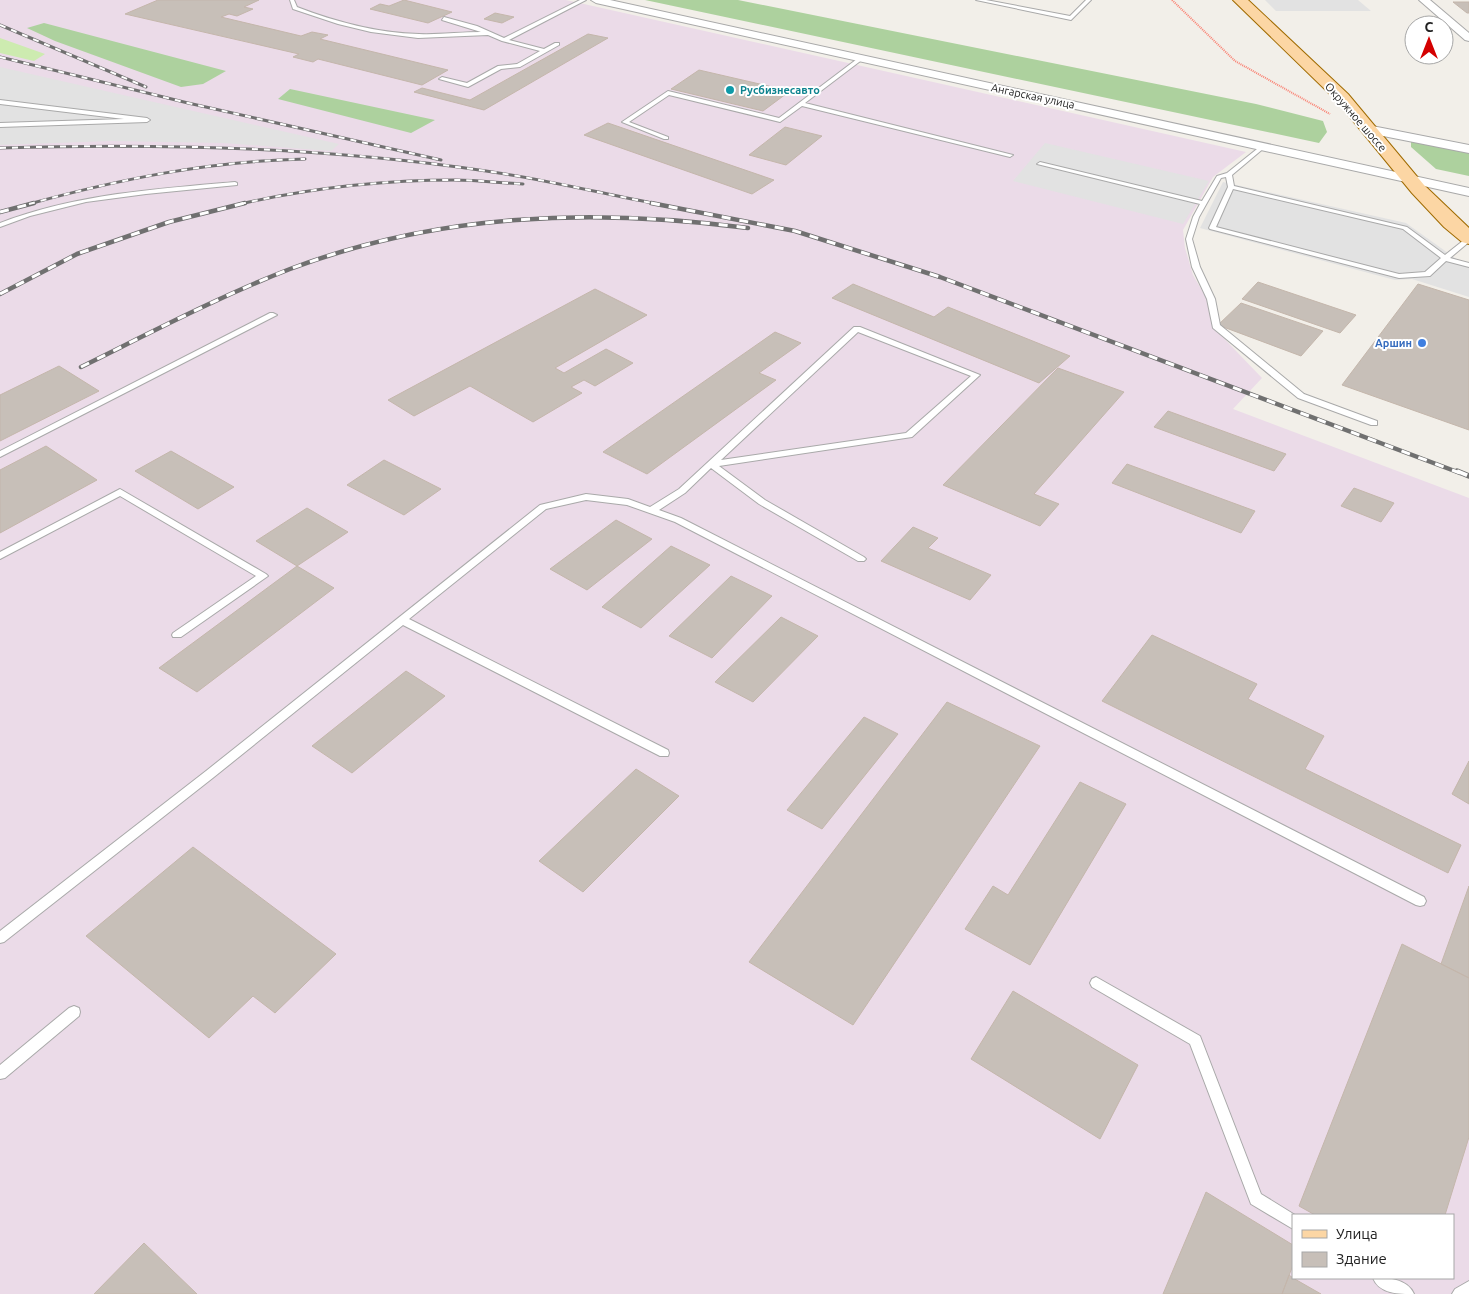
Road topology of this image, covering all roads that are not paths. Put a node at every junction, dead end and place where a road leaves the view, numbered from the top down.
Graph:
1 (292, 0) edge
2 (584, 0) edge
3 (596, 0) edge
4 (978, 0) edge
5 (1090, 0) edge
6 (1240, 0) edge
7 (1424, 0) edge
8 (444, 19) dead end
9 (488, 33) junction
10 (1469, 38) edge
11 (504, 40) junction
12 (557, 44) dead end
13 (545, 51) junction
14 (862, 58) junction
15 (442, 79) dead end
16 (0, 102) edge
17 (801, 104) junction
18 (0, 125) edge
19 (1367, 129) junction
20 (666, 138) dead end
21 (1262, 147) junction
22 (1469, 149) edge
23 (1010, 155) dead end
24 (1040, 164) dead end
25 (1229, 174) junction
26 (1408, 179) junction
27 (235, 184) dead end
28 (1231, 188) junction
29 (1469, 192) edge
30 (1204, 203) junction
31 (0, 225) edge
32 (1469, 238) edge
33 (1446, 259) junction
34 (1469, 265) edge
35 (272, 315) dead end
36 (1374, 423) dead end
37 (0, 454) edge
38 (711, 464) junction
39 (652, 510) junction
40 (0, 556) edge
41 (861, 559) dead end
42 (402, 620) junction
43 (177, 635) dead end
44 (664, 753) dead end
45 (1420, 900) dead end
46 (0, 938) edge
47 (1096, 983) dead end
48 (74, 1012) dead end
49 (0, 1073) edge
50 (1292, 1221) edge
51 (1382, 1279) edge
52 (1469, 1289) edge
53 (1406, 1294) edge
54 (1460, 1294) edge

1 - 9 lane
2 - 11 lane
3 - 14 street, Ангарская улица
4 - 5 lane
6 - 19 main road, Окружное шоссе
7 - 10 street
8 - 9 lane
9 - 11 lane
11 - 13 lane
12 - 13 lane
13 - 15 lane
14 - 17 lane
14 - 21 street, Ангарская улица
16 - 18 lane
17 - 20 lane
17 - 23 lane
19 - 22 street
19 - 26 main road, Окружное шоссе
21 - 25 lane
21 - 26 street, Ангарская улица
24 - 30 lane
25 - 28 lane
25 - 30 lane
26 - 29 street, Ангарская улица
26 - 32 main road, Окружное шоссе
27 - 31 lane
28 - 33 lane
28 - 33 lane
30 - 36 lane
32 - 33 lane
33 - 34 lane
35 - 37 lane
38 - 38 lane
38 - 39 lane
38 - 41 lane
39 - 42 lane
39 - 45 lane
40 - 43 lane
42 - 44 lane
42 - 46 lane
47 - 50 lane
48 - 49 lane
51 - 53 lane
52 - 54 lane

